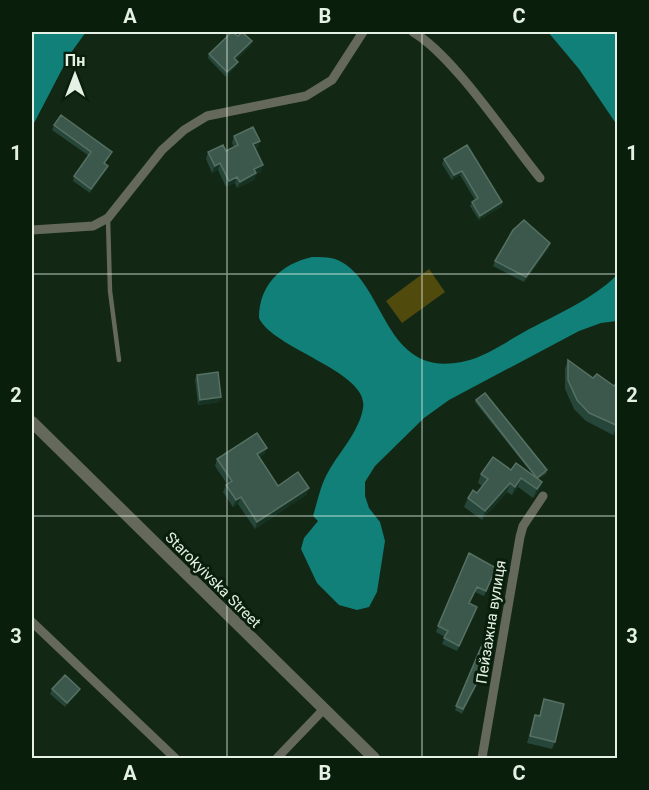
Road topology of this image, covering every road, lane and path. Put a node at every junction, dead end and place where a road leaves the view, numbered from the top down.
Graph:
1 (363, 32) edge
2 (413, 32) edge
3 (540, 178) dead end
4 (108, 218) junction
5 (32, 230) edge
6 (119, 360) dead end
7 (32, 422) edge
8 (543, 496) dead end
9 (32, 622) edge
10 (324, 710) junction
11 (176, 759) edge
12 (278, 759) edge
13 (374, 759) edge
14 (482, 759) edge

1 - 4 street
2 - 3 street
4 - 5 street
4 - 6 lane
7 - 10 street, Starokyivska Street
8 - 14 street, Пейзажна вулиця
9 - 11 street
10 - 12 street
10 - 13 street, Starokyivska Street

